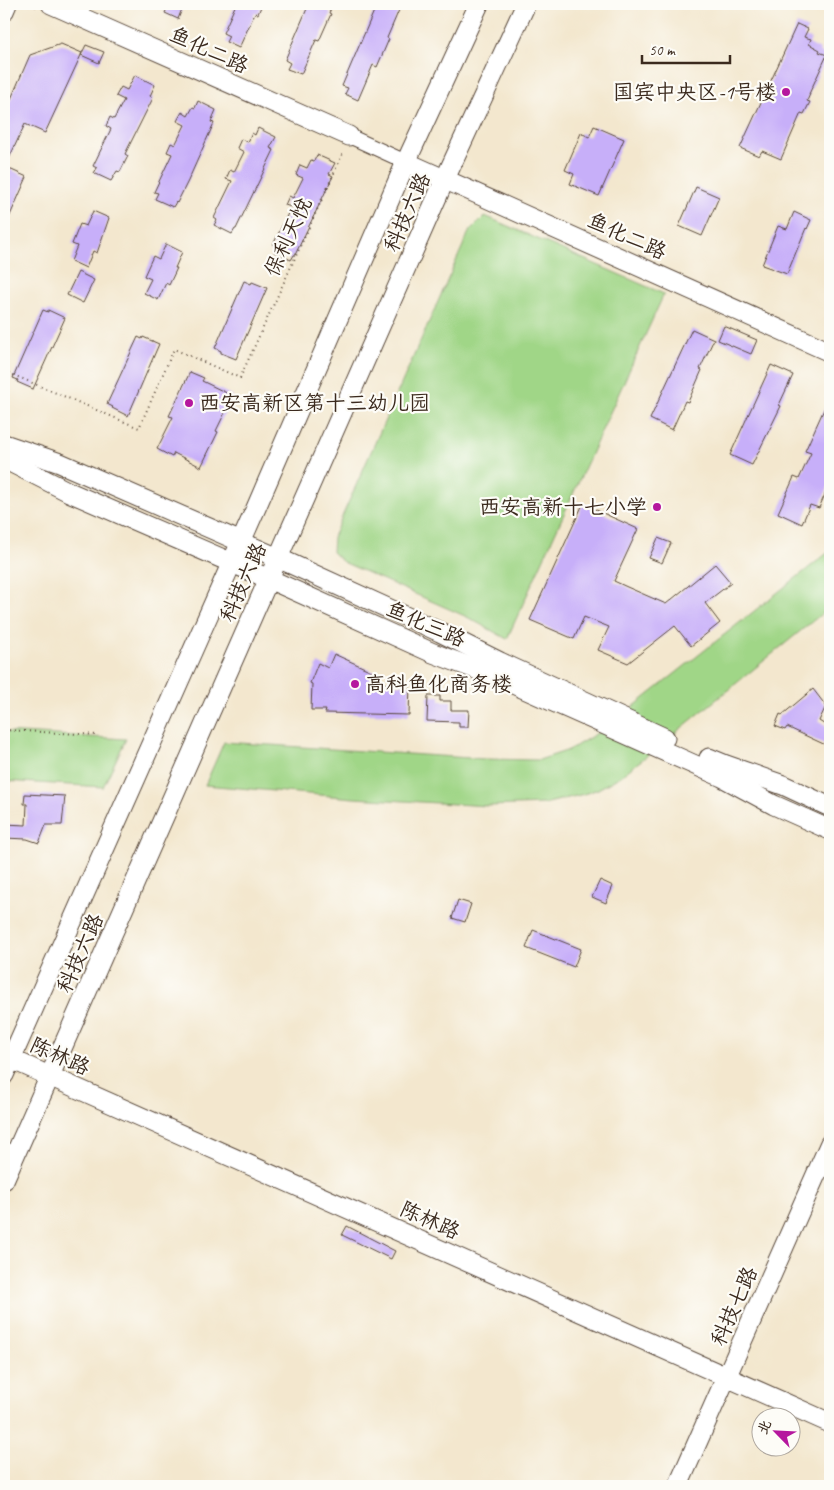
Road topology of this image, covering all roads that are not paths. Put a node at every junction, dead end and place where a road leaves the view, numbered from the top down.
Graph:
1 (7, 4) edge
2 (479, 4) edge
3 (526, 4) edge
4 (46, 6) edge
5 (4, 12) edge
6 (348, 141) joint
7 (406, 162) junction
8 (445, 180) junction
9 (830, 352) edge
10 (4, 444) edge
11 (4, 459) edge
12 (240, 543) junction
13 (278, 558) junction
14 (231, 563) junction
15 (269, 579) junction
16 (830, 807) edge
17 (830, 830) edge
18 (7, 1067) edge
19 (50, 1076) junction
20 (830, 1143) edge
21 (830, 1175) edge
22 (4, 1180) edge
23 (732, 1379) junction
24 (830, 1423) edge
25 (678, 1486) edge
26 (692, 1486) edge

1 - 5 street
2 - 7 street, 科技六路
3 - 8 street, 科技六路
4 - 6 street, 鱼化二路
6 - 7 street
7 - 8 street, 鱼化二路
7 - 12 street, 科技六路
8 - 9 street, 鱼化二路
8 - 13 street, 科技六路
10 - 12 street, 鱼化三路
11 - 14 street, 鱼化三路
12 - 13 street, 鱼化三路
12 - 14 street, 科技六路
13 - 15 street, 科技六路
13 - 16 street, 鱼化三路
14 - 15 street, 鱼化三路
14 - 18 street, 科技六路
15 - 17 street, 鱼化三路
15 - 19 street, 科技六路
18 - 19 street, 陈林路
19 - 22 street, 科技六路
19 - 23 street, 陈林路
20 - 23 street, 科技七路
21 - 23 street, 科技七路
23 - 24 street, 陈林路
23 - 25 street, 科技七路
23 - 26 street, 科技七路

